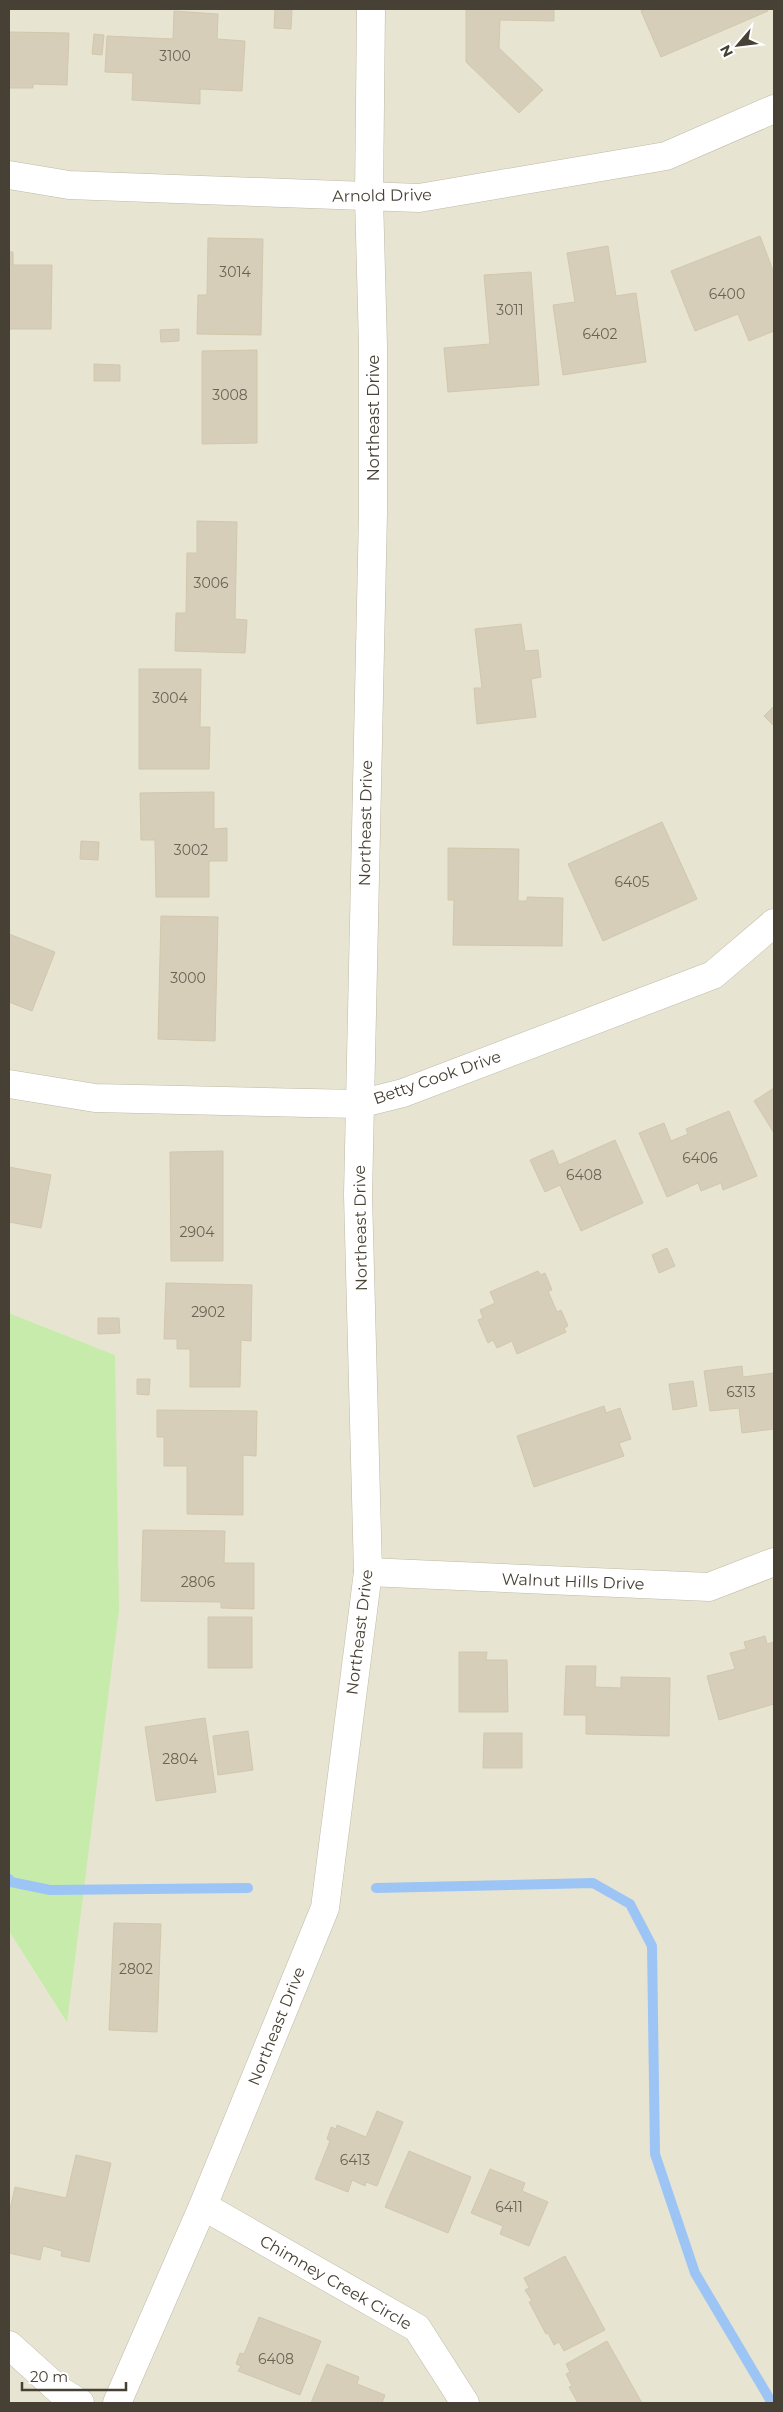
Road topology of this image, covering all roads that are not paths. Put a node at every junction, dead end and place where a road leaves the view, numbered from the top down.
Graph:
1 (371, 9) edge
2 (774, 109) edge
3 (9, 175) edge
4 (369, 197) junction
5 (774, 923) edge
6 (9, 1084) edge
7 (359, 1104) junction
8 (774, 1562) edge
9 (368, 1572) junction
10 (203, 2206) junction
11 (9, 2344) edge
12 (80, 2403) edge
13 (117, 2403) edge
14 (465, 2403) edge

1 - 4 street, Northeast Drive
2 - 4 street, Arnold Drive
3 - 4 street, Arnold Drive
4 - 7 street, Northeast Drive
5 - 7 street, Betty Cook Drive
6 - 7 street, Betty Cook Drive
7 - 9 street, Northeast Drive
8 - 9 street, Walnut Hills Drive
9 - 10 street, Northeast Drive
10 - 13 street, Northeast Drive
10 - 14 street, Chimney Creek Circle
11 - 12 street

